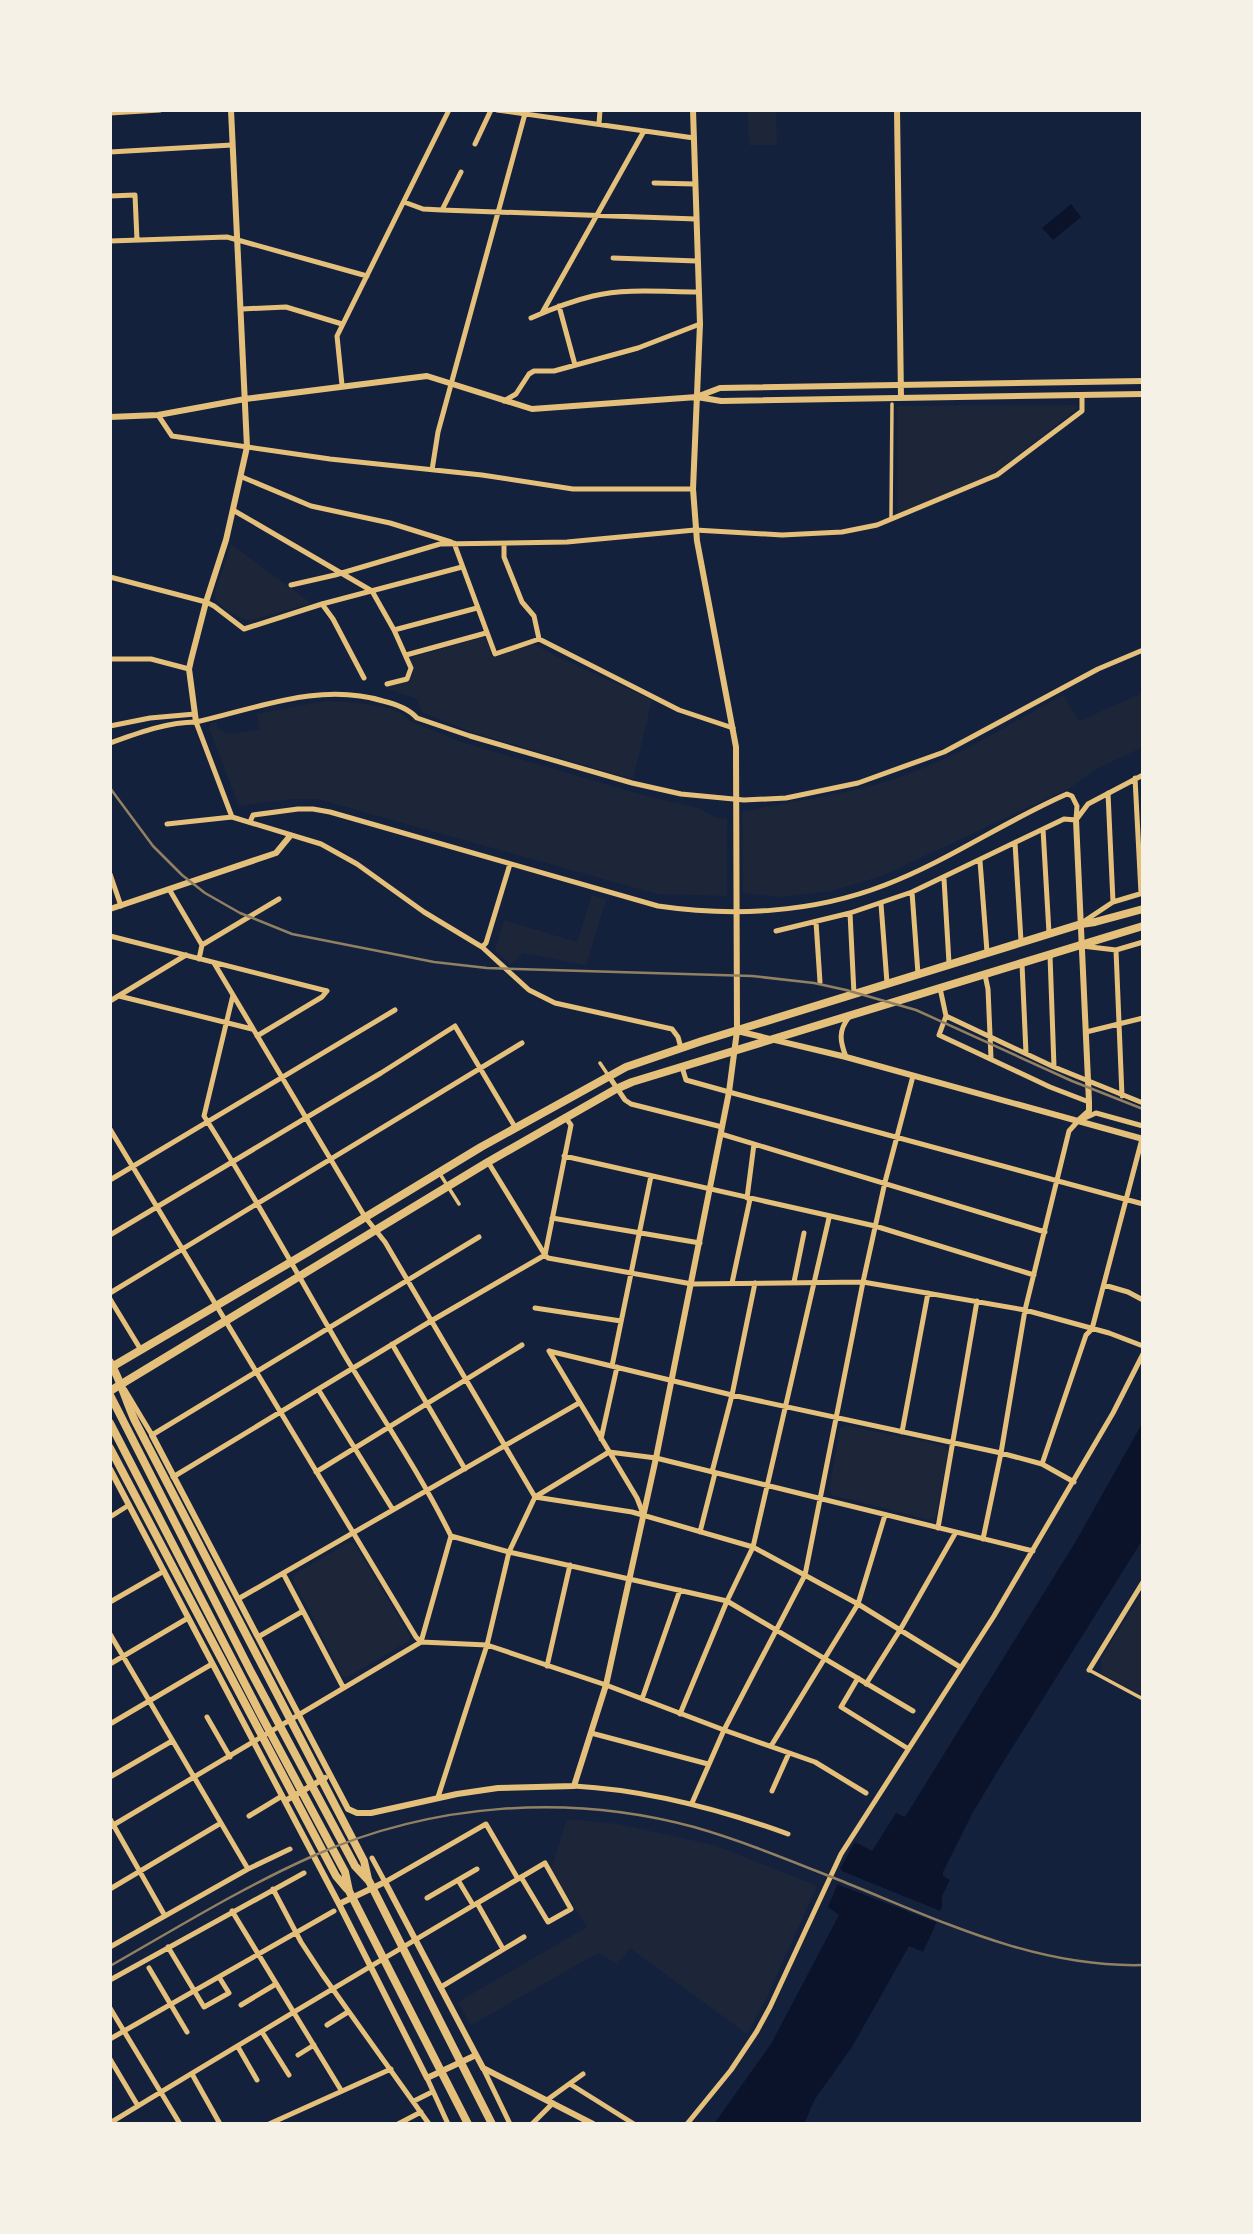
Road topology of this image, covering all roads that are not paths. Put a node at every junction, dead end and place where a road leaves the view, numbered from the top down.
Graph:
1 (160, 110) edge
2 (231, 110) edge
3 (449, 110) edge
4 (491, 110) edge
5 (497, 110) edge
6 (600, 110) edge
7 (693, 110) edge
8 (897, 110) edge
9 (526, 112) edge
10 (110, 113) edge
11 (599, 124) junction
12 (644, 131) junction
13 (694, 138) junction
14 (475, 144) dead end
15 (232, 145) junction
16 (110, 152) edge
17 (461, 172) dead end
18 (654, 183) dead end
19 (695, 184) junction
20 (110, 195) edge
21 (404, 202) junction
22 (442, 210) junction
23 (498, 213) junction
24 (596, 215) junction
25 (696, 219) junction
26 (137, 240) junction
27 (238, 240) junction
28 (110, 241) edge
29 (613, 258) dead end
30 (697, 261) junction
31 (367, 276) junction
32 (698, 292) junction
33 (559, 306) junction
34 (242, 309) junction
35 (542, 313) junction
36 (531, 318) dead end
37 (342, 324) junction
38 (700, 324) junction
39 (575, 365) junction
40 (1143, 381) edge
41 (451, 383) junction
42 (901, 384) junction
43 (342, 385) junction
44 (1143, 394) edge
45 (1082, 395) junction
46 (697, 397) junction
47 (901, 397) junction
48 (245, 399) junction
49 (504, 401) junction
50 (892, 404) dead end
51 (158, 415) junction
52 (110, 417) edge
53 (247, 447) junction
54 (432, 470) junction
55 (242, 477) junction
56 (693, 489) junction
57 (233, 510) junction
58 (891, 520) junction
59 (695, 530) junction
60 (454, 543) junction
61 (504, 545) junction
62 (462, 567) junction
63 (340, 573) junction
64 (110, 577) edge
65 (291, 585) dead end
66 (372, 591) junction
67 (205, 602) junction
68 (322, 604) junction
69 (477, 608) junction
70 (394, 630) junction
71 (486, 633) junction
72 (539, 639) junction
73 (1143, 650) edge
74 (406, 655) junction
75 (110, 659) edge
76 (189, 669) junction
77 (364, 678) dead end
78 (387, 684) dead end
79 (196, 721) junction
80 (110, 726) edge
81 (733, 728) junction
82 (110, 743) edge
83 (1143, 775) edge
84 (1135, 778) junction
85 (1108, 793) junction
86 (736, 799) junction
87 (231, 815) junction
88 (1076, 820) junction
89 (250, 822) junction
90 (167, 824) dead end
91 (1043, 829) junction
92 (290, 836) junction
93 (1015, 843) junction
94 (980, 861) junction
95 (510, 864) junction
96 (110, 874) edge
97 (944, 879) junction
98 (169, 889) junction
99 (912, 892) junction
100 (1142, 893) edge
101 (279, 899) dead end
102 (1113, 902) junction
103 (881, 904) junction
104 (121, 905) junction
105 (110, 909) edge
106 (1143, 909) edge
107 (736, 911) junction
108 (850, 913) junction
109 (816, 922) junction
110 (1081, 924) junction
111 (1143, 926) edge
112 (776, 931) dead end
113 (1049, 933) junction
114 (110, 936) edge
115 (1021, 941) junction
116 (1143, 942) edge
117 (202, 945) junction
118 (1082, 946) junction
119 (482, 947) junction
120 (1116, 950) junction
121 (987, 952) junction
122 (186, 955) junction
123 (1050, 955) junction
124 (199, 959) junction
125 (214, 962) junction
126 (949, 963) junction
127 (1022, 964) junction
128 (918, 974) junction
129 (985, 975) junction
130 (820, 982) dead end
131 (887, 983) junction
132 (940, 988) junction
133 (854, 994) junction
134 (233, 995) junction
135 (119, 996) junction
136 (110, 1001) edge
137 (395, 1010) dead end
138 (851, 1014) junction
139 (946, 1016) junction
140 (1143, 1018) edge
141 (226, 1023) junction
142 (1119, 1024) junction
143 (253, 1029) junction
144 (737, 1031) junction
145 (1086, 1032) junction
146 (257, 1036) junction
147 (990, 1037) junction
148 (771, 1040) junction
149 (522, 1043) dead end
150 (681, 1048) junction
151 (735, 1051) junction
152 (1026, 1053) junction
153 (846, 1057) junction
154 (990, 1058) junction
155 (600, 1063) dead end
156 (682, 1066) junction
157 (1054, 1067) junction
158 (481, 1068) junction
159 (608, 1076) junction
160 (913, 1076) junction
161 (282, 1077) junction
162 (1088, 1082) junction
163 (616, 1088) junction
164 (729, 1092) junction
165 (1122, 1096) junction
166 (1089, 1101) junction
167 (1143, 1104) edge
168 (306, 1117) junction
169 (565, 1117) junction
170 (208, 1122) junction
171 (1078, 1122) junction
172 (1143, 1126) edge
173 (516, 1127) junction
174 (110, 1129) edge
175 (721, 1131) junction
176 (896, 1136) junction
177 (1142, 1139) edge
178 (754, 1144) junction
179 (564, 1156) junction
180 (331, 1159) junction
181 (232, 1162) junction
182 (488, 1162) junction
183 (133, 1166) junction
184 (439, 1173) junction
185 (651, 1177) junction
186 (110, 1180) edge
187 (1056, 1181) junction
188 (885, 1182) junction
189 (448, 1188) junction
190 (710, 1190) junction
191 (748, 1198) junction
192 (1127, 1200) junction
193 (257, 1203) junction
194 (459, 1204) dead end
195 (1143, 1204) edge
196 (157, 1207) junction
197 (365, 1217) junction
198 (552, 1218) junction
199 (829, 1218) junction
200 (875, 1226) junction
201 (377, 1230) junction
202 (1045, 1232) junction
203 (640, 1233) junction
204 (804, 1233) dead end
205 (110, 1235) edge
206 (479, 1237) dead end
207 (700, 1242) junction
208 (183, 1248) junction
209 (545, 1255) junction
210 (292, 1261) junction
211 (631, 1272) junction
212 (1034, 1275) junction
213 (299, 1278) junction
214 (407, 1280) junction
215 (794, 1282) junction
216 (863, 1282) junction
217 (732, 1283) junction
218 (755, 1283) junction
219 (815, 1283) junction
220 (692, 1284) junction
221 (1104, 1285) junction
222 (110, 1293) edge
223 (928, 1293) junction
224 (110, 1299) edge
225 (1143, 1300) edge
226 (976, 1301) junction
227 (216, 1304) junction
228 (535, 1308) dead end
229 (1025, 1310) junction
230 (226, 1320) junction
231 (431, 1321) junction
232 (621, 1321) junction
233 (329, 1328) junction
234 (1092, 1329) junction
235 (392, 1344) junction
236 (523, 1345) dead end
237 (1143, 1346) edge
238 (141, 1350) junction
239 (1143, 1354) edge
240 (111, 1365) edge
241 (614, 1367) junction
242 (353, 1368) junction
243 (255, 1371) junction
244 (466, 1380) junction
245 (672, 1381) junction
246 (122, 1384) junction
247 (318, 1389) junction
248 (110, 1393) edge
249 (732, 1395) junction
250 (427, 1403) junction
251 (579, 1403) junction
252 (786, 1407) junction
253 (280, 1412) junction
254 (836, 1417) junction
255 (110, 1423) edge
256 (390, 1425) junction
257 (902, 1432) junction
258 (152, 1435) junction
259 (601, 1439) junction
260 (952, 1443) junction
261 (505, 1446) junction
262 (355, 1447) junction
263 (110, 1448) edge
264 (609, 1452) junction
265 (1001, 1453) junction
266 (656, 1458) junction
267 (1042, 1464) junction
268 (110, 1469) edge
269 (465, 1469) junction
270 (316, 1472) junction
271 (714, 1473) junction
272 (173, 1477) junction
273 (1074, 1482) junction
274 (767, 1485) junction
275 (428, 1490) junction
276 (535, 1497) junction
277 (820, 1499) junction
278 (129, 1505) junction
279 (393, 1510) junction
280 (885, 1515) junction
281 (644, 1516) junction
282 (110, 1517) edge
283 (938, 1528) junction
284 (700, 1532) junction
285 (956, 1532) junction
286 (354, 1533) junction
287 (451, 1536) junction
288 (983, 1539) junction
289 (753, 1547) junction
290 (1032, 1551) junction
291 (509, 1552) junction
292 (570, 1565) junction
293 (164, 1571) junction
294 (283, 1573) junction
295 (805, 1576) junction
296 (629, 1578) junction
297 (1143, 1582) edge
298 (680, 1590) junction
299 (238, 1600) junction
300 (727, 1601) junction
301 (110, 1602) edge
302 (858, 1604) junction
303 (303, 1611) junction
304 (188, 1618) junction
305 (776, 1630) junction
306 (900, 1630) junction
307 (110, 1634) edge
308 (258, 1637) junction
309 (421, 1642) junction
310 (487, 1645) junction
311 (123, 1656) junction
312 (824, 1660) junction
313 (110, 1664) edge
314 (212, 1664) junction
315 (547, 1666) junction
316 (960, 1667) junction
317 (1089, 1670) joint
318 (858, 1678) junction
319 (866, 1684) junction
320 (606, 1685) junction
321 (343, 1687) junction
322 (642, 1699) junction
323 (1143, 1699) edge
324 (150, 1701) junction
325 (913, 1711) dead end
326 (680, 1714) junction
327 (298, 1715) junction
328 (207, 1717) dead end
329 (110, 1724) edge
330 (724, 1730) junction
331 (591, 1734) junction
332 (172, 1741) junction
333 (254, 1743) junction
334 (771, 1746) junction
335 (907, 1748) junction
336 (789, 1753) junction
337 (230, 1757) junction
338 (708, 1764) junction
339 (330, 1776) junction
340 (110, 1777) edge
341 (194, 1778) junction
342 (574, 1786) junction
343 (772, 1791) dead end
344 (866, 1793) dead end
345 (438, 1797) junction
346 (283, 1799) junction
347 (692, 1803) junction
348 (249, 1816) dead end
349 (222, 1823) junction
350 (111, 1824) edge
351 (788, 1835) dead end
352 (290, 1849) dead end
353 (372, 1858) dead end
354 (248, 1869) junction
355 (477, 1869) dead end
356 (140, 1871) junction
357 (304, 1873) dead end
358 (519, 1878) junction
359 (458, 1880) junction
360 (369, 1881) junction
361 (385, 1882) junction
362 (110, 1889) edge
363 (273, 1889) junction
364 (349, 1891) junction
365 (427, 1898) dead end
366 (339, 1904) junction
367 (475, 1904) junction
368 (232, 1911) junction
369 (334, 1912) dead end
370 (165, 1916) junction
371 (296, 1933) junction
372 (524, 1937) dead end
373 (415, 1940) junction
374 (110, 1947) edge
375 (168, 1947) junction
376 (503, 1949) junction
377 (259, 1954) junction
378 (149, 1968) dead end
379 (370, 1968) junction
380 (219, 1977) junction
381 (110, 1980) edge
382 (276, 1984) junction
383 (440, 1987) junction
384 (333, 1990) junction
385 (194, 1991) junction
386 (171, 2005) junction
387 (241, 2005) dead end
388 (110, 2008) edge
389 (348, 2012) junction
390 (294, 2013) junction
391 (327, 2025) dead end
392 (124, 2031) junction
393 (187, 2032) dead end
394 (262, 2032) junction
395 (110, 2039) edge
396 (314, 2045) junction
397 (238, 2047) junction
398 (476, 2054) junction
399 (298, 2055) dead end
400 (110, 2059) edge
401 (483, 2068) junction
402 (391, 2069) junction
403 (192, 2074) junction
404 (583, 2074) dead end
405 (289, 2075) dead end
406 (427, 2078) junction
407 (257, 2080) dead end
408 (570, 2084) junction
409 (341, 2090) junction
410 (161, 2092) junction
411 (432, 2092) junction
412 (414, 2101) junction
413 (550, 2102) junction
414 (138, 2106) junction
415 (421, 2112) junction
416 (110, 2123) edge
417 (180, 2124) edge
418 (220, 2124) edge
419 (269, 2124) edge
420 (398, 2124) edge
421 (429, 2124) edge
422 (448, 2124) edge
423 (468, 2124) edge
424 (492, 2124) edge
425 (510, 2124) edge
426 (532, 2124) edge
427 (593, 2124) edge
428 (634, 2124) edge
429 (687, 2124) edge

1 - 10 street
2 - 15 street
3 - 21 street
4 - 14 street
5 - 9 street
6 - 11 street
7 - 13 street
8 - 42 street
9 - 11 street
9 - 23 street
11 - 12 street
12 - 13 street
12 - 24 street
13 - 19 street
15 - 16 street
15 - 27 street
17 - 22 street
18 - 19 street
19 - 25 street
20 - 26 street
21 - 22 street
21 - 31 street
22 - 23 street
23 - 24 street
23 - 41 street
24 - 25 street
24 - 35 street
25 - 30 street
26 - 27 street
26 - 28 street
27 - 31 street
27 - 34 street
29 - 30 street
30 - 32 street
31 - 37 street
32 - 33 street
32 - 38 street
33 - 35 street
33 - 39 street
34 - 37 street
34 - 48 street
35 - 36 street
37 - 43 street
38 - 39 street
38 - 46 street
39 - 49 street
40 - 42 street
41 - 43 street
41 - 49 street
41 - 54 street
42 - 46 street
42 - 47 street
43 - 48 street
44 - 45 street
45 - 47 street
45 - 58 street
46 - 47 street
46 - 49 street
46 - 56 street
48 - 51 street
48 - 53 street
50 - 58 street
51 - 52 street
51 - 53 street
53 - 54 street
53 - 55 street
54 - 56 street
55 - 57 street
55 - 60 street
56 - 59 street
57 - 63 street
57 - 67 street
58 - 59 street
59 - 61 street
59 - 81 street
60 - 61 street
60 - 62 street
60 - 63 street
61 - 72 street
62 - 66 street
62 - 69 street
63 - 65 street
63 - 66 street
64 - 67 street
66 - 68 street
66 - 70 street
67 - 68 street
67 - 76 street
68 - 77 street
69 - 70 street
69 - 71 street
70 - 74 street
71 - 72 street
71 - 74 street
72 - 81 street
73 - 86 street
74 - 78 street
75 - 76 street
76 - 79 street
79 - 80 street
79 - 82 street
79 - 86 street
79 - 87 street
81 - 86 street
83 - 84 street
84 - 85 street
84 - 100 street
85 - 88 street
85 - 102 street
86 - 107 street
87 - 89 street
87 - 90 street
88 - 91 street
88 - 107 street
88 - 110 street
89 - 92 street
89 - 95 street
91 - 93 street
91 - 113 street
92 - 98 street
92 - 119 street
93 - 94 street
93 - 115 street
94 - 97 street
94 - 121 street
95 - 107 street
95 - 119 street
96 - 104 street
97 - 99 street
97 - 126 street
98 - 104 street
98 - 117 street
99 - 103 street
99 - 128 street
100 - 102 street
101 - 117 street
102 - 110 street
103 - 108 street
103 - 131 street
104 - 105 street
106 - 110 main road
107 - 144 street
108 - 109 street
108 - 133 street
109 - 112 street
109 - 130 street
110 - 113 main road
110 - 118 street
111 - 118 main road
113 - 115 main road
114 - 122 street
115 - 121 main road
116 - 120 street
117 - 124 street
118 - 120 street
118 - 123 main road
118 - 145 street
119 - 150 street
120 - 142 street
121 - 126 main road
122 - 124 street
122 - 135 street
123 - 127 main road
123 - 157 street
124 - 125 street
125 - 134 street
125 - 146 street
126 - 128 main road
127 - 129 main road
127 - 152 street
128 - 131 main road
129 - 132 main road
129 - 147 street
131 - 133 main road
132 - 138 main road
132 - 139 street
133 - 144 main road
134 - 141 street
134 - 143 street
135 - 136 street
135 - 141 street
137 - 161 street
138 - 148 main road
138 - 153 street
139 - 147 street
139 - 154 street
140 - 142 street
141 - 143 street
141 - 170 street
142 - 145 street
142 - 165 street
143 - 146 street
144 - 148 street
144 - 150 main road
144 - 151 street
145 - 162 street
146 - 161 street
147 - 152 street
147 - 154 street
148 - 151 main road
148 - 153 street
149 - 158 street
150 - 159 main road
151 - 156 main road
151 - 164 street
152 - 157 street
153 - 160 street
154 - 166 street
155 - 159 street
156 - 163 main road
156 - 164 street
157 - 162 street
158 - 168 street
158 - 173 street
158 - 180 street
159 - 163 street
159 - 173 main road
160 - 171 street
160 - 176 street
161 - 168 street
161 - 170 street
162 - 165 street
162 - 166 street
163 - 169 main road
163 - 175 street
164 - 175 street
164 - 176 street
165 - 167 street
166 - 171 street
168 - 180 street
168 - 181 street
169 - 179 street
169 - 182 main road
170 - 181 street
170 - 183 street
171 - 172 street
171 - 177 street
171 - 187 street
173 - 184 main road
174 - 183 street
175 - 178 street
175 - 190 street
176 - 187 street
176 - 188 street
177 - 192 street
178 - 188 street
178 - 191 street
179 - 185 street
179 - 198 street
180 - 193 street
180 - 197 street
181 - 193 street
181 - 196 street
182 - 189 main road
182 - 209 street
183 - 186 street
183 - 196 street
184 - 189 street
184 - 197 main road
185 - 190 street
185 - 203 street
187 - 192 street
187 - 202 street
188 - 200 street
188 - 202 street
189 - 194 street
189 - 201 main road
190 - 191 street
190 - 207 street
191 - 199 street
191 - 217 street
192 - 195 street
192 - 221 street
193 - 208 street
193 - 210 street
196 - 205 street
196 - 208 street
197 - 201 street
197 - 210 main road
198 - 203 street
198 - 209 street
199 - 200 street
199 - 219 street
200 - 212 street
200 - 216 street
201 - 213 main road
201 - 214 street
202 - 212 street
203 - 207 street
203 - 211 street
204 - 215 street
206 - 214 street
207 - 220 street
208 - 222 street
208 - 227 street
209 - 211 street
209 - 231 street
210 - 213 street
210 - 227 main road
211 - 220 street
211 - 232 street
212 - 229 street
213 - 230 main road
213 - 233 street
214 - 231 street
214 - 233 street
215 - 218 street
215 - 219 street
216 - 219 street
216 - 223 street
216 - 254 street
217 - 218 street
217 - 220 street
218 - 249 street
219 - 252 street
220 - 245 street
221 - 225 street
221 - 234 street
223 - 226 street
223 - 257 street
224 - 238 street
226 - 229 street
226 - 260 street
227 - 230 street
227 - 238 main road
228 - 232 street
229 - 234 street
229 - 265 street
230 - 243 street
230 - 246 main road
231 - 235 street
231 - 244 street
232 - 241 street
233 - 242 street
233 - 243 street
234 - 237 street
234 - 267 street
235 - 242 street
235 - 250 street
236 - 244 street
238 - 240 main road
239 - 273 street
240 - 246 main road
241 - 245 street
241 - 251 street
241 - 259 street
242 - 247 street
242 - 256 street
243 - 253 street
243 - 258 street
244 - 250 street
244 - 261 street
245 - 249 street
245 - 266 street
246 - 248 main road
246 - 258 street
246 - 360 main road
247 - 253 street
247 - 262 street
248 - 360 main road
249 - 252 street
249 - 271 street
250 - 256 street
250 - 269 street
251 - 259 street
251 - 261 street
252 - 254 street
252 - 274 street
253 - 270 street
253 - 272 street
254 - 257 street
254 - 277 street
255 - 364 main road
256 - 262 street
256 - 275 street
257 - 260 street
258 - 272 street
259 - 264 street
260 - 265 street
260 - 283 street
261 - 269 street
261 - 276 street
262 - 270 street
262 - 279 street
263 - 364 main road
264 - 266 street
264 - 276 street
264 - 281 street
265 - 267 street
265 - 288 street
266 - 271 street
266 - 281 street
267 - 273 street
268 - 278 street
269 - 275 street
270 - 286 street
271 - 274 street
271 - 284 street
272 - 299 street
273 - 290 street
274 - 277 street
274 - 289 street
275 - 279 street
275 - 287 street
276 - 281 street
276 - 291 street
277 - 280 street
277 - 295 street
278 - 282 street
278 - 293 street
279 - 286 street
280 - 283 street
280 - 302 street
281 - 284 street
281 - 296 street
283 - 285 street
284 - 289 street
285 - 288 street
285 - 306 street
286 - 294 street
286 - 309 street
287 - 291 street
287 - 309 street
288 - 290 street
289 - 295 street
289 - 300 street
290 - 316 street
291 - 292 street
291 - 310 street
292 - 296 street
292 - 315 street
293 - 301 street
293 - 304 street
294 - 299 street
294 - 303 street
295 - 302 street
295 - 305 street
296 - 298 street
296 - 320 street
297 - 317 street
298 - 300 street
298 - 322 street
299 - 308 street
300 - 305 street
300 - 326 street
302 - 306 street
302 - 312 street
303 - 308 street
303 - 321 street
304 - 311 street
304 - 314 street
305 - 312 street
305 - 330 street
306 - 316 street
306 - 319 street
307 - 311 street
308 - 327 street
309 - 310 street
309 - 321 street
310 - 315 street
310 - 345 street
311 - 313 street
311 - 324 street
312 - 318 street
312 - 334 street
314 - 324 street
314 - 333 street
315 - 320 street
316 - 335 street
317 - 323 street
318 - 319 street
318 - 335 street
319 - 325 street
320 - 322 street
320 - 331 street
321 - 327 street
322 - 326 street
324 - 329 street
324 - 332 street
326 - 330 street
327 - 333 street
327 - 339 street
328 - 337 street
330 - 334 street
330 - 338 street
331 - 338 street
331 - 342 street
332 - 340 street
332 - 341 street
333 - 337 street
333 - 346 street
334 - 336 street
335 - 429 street
336 - 343 street
336 - 344 street
337 - 341 street
338 - 347 street
339 - 345 street
339 - 346 street
341 - 349 street
341 - 350 street
342 - 345 street
342 - 347 street
346 - 348 street
346 - 366 street
347 - 351 street
349 - 354 street
349 - 356 street
350 - 356 street
352 - 354 street
353 - 361 street
354 - 370 street
355 - 359 street
356 - 362 street
356 - 370 street
357 - 363 street
358 - 358 street
358 - 361 street
358 - 367 street
359 - 365 street
359 - 367 street
360 - 424 main road
361 - 366 street
361 - 373 street
363 - 368 street
363 - 371 street
364 - 423 main road
366 - 379 street
367 - 373 street
367 - 376 street
368 - 375 street
368 - 377 street
369 - 371 street
370 - 374 street
371 - 377 street
371 - 384 street
372 - 376 street
373 - 379 street
373 - 383 street
375 - 381 street
375 - 385 street
376 - 383 street
377 - 380 street
377 - 382 street
378 - 386 street
379 - 384 street
379 - 406 street
380 - 385 street
380 - 385 street
382 - 387 street
382 - 390 street
383 - 398 street
384 - 389 street
384 - 390 street
385 - 386 street
386 - 392 street
386 - 393 street
388 - 392 street
389 - 391 street
389 - 402 street
390 - 394 street
390 - 396 street
392 - 395 street
392 - 410 street
394 - 397 street
394 - 405 street
396 - 399 street
396 - 409 street
397 - 403 street
397 - 407 street
398 - 401 street
398 - 406 street
400 - 414 street
401 - 413 street
401 - 425 street
402 - 409 street
402 - 412 street
403 - 410 street
403 - 418 street
404 - 408 street
406 - 411 street
408 - 413 street
408 - 428 street
409 - 419 street
410 - 414 street
410 - 417 street
411 - 412 street
411 - 422 street
412 - 415 street
413 - 426 street
413 - 427 street
414 - 416 street
415 - 420 street
415 - 421 street

